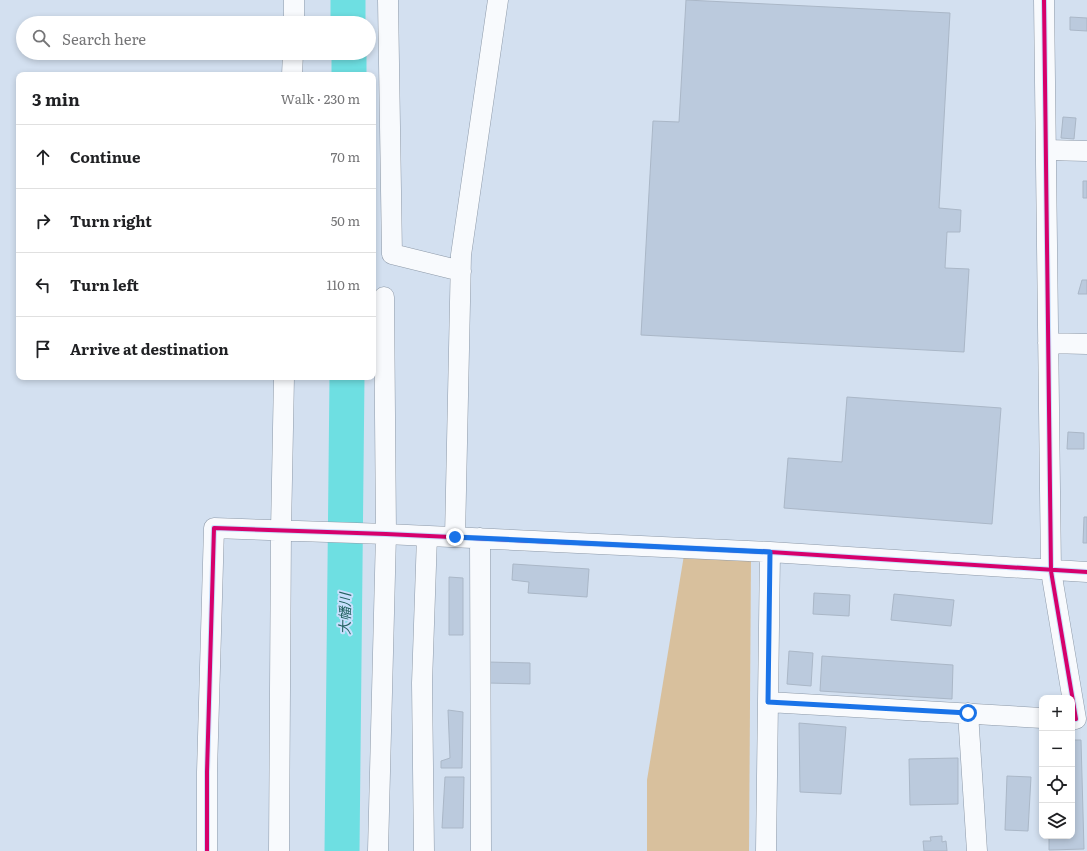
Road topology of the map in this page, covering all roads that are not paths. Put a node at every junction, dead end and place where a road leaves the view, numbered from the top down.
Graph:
1 (294, 0) edge
2 (388, 0) edge
3 (498, 0) edge
4 (1044, 0) edge
5 (294, 16) edge
6 (293, 60) edge
7 (292, 72) edge
8 (1046, 150) junction
9 (1087, 151) edge
10 (461, 271) junction
11 (384, 297) dead end
12 (1048, 343) junction
13 (1087, 344) edge
14 (284, 380) edge
15 (280, 530) junction
16 (386, 534) junction
17 (427, 536) junction
18 (455, 537) junction
19 (480, 538) junction
20 (770, 552) junction
21 (1051, 571) junction
22 (1087, 572) edge
23 (768, 702) junction
24 (968, 713) junction
25 (1039, 718) edge
26 (1078, 720) edge
27 (207, 851) edge
28 (279, 851) edge
29 (378, 851) edge
30 (424, 851) edge
31 (481, 851) edge
32 (766, 851) edge
33 (977, 851) edge

1 - 5 street
2 - 10 street
3 - 10 street
4 - 8 street
6 - 7 street
8 - 9 street
8 - 12 street
10 - 18 street
11 - 16 street
12 - 13 street
12 - 21 street
14 - 15 street
15 - 16 street
15 - 27 street
15 - 28 street
16 - 17 street
16 - 29 street
17 - 18 street
17 - 30 street
18 - 19 street
19 - 20 street
19 - 31 street
20 - 21 street
20 - 23 street
21 - 22 street
21 - 26 street
23 - 24 street
23 - 32 street
24 - 25 street
24 - 33 street

